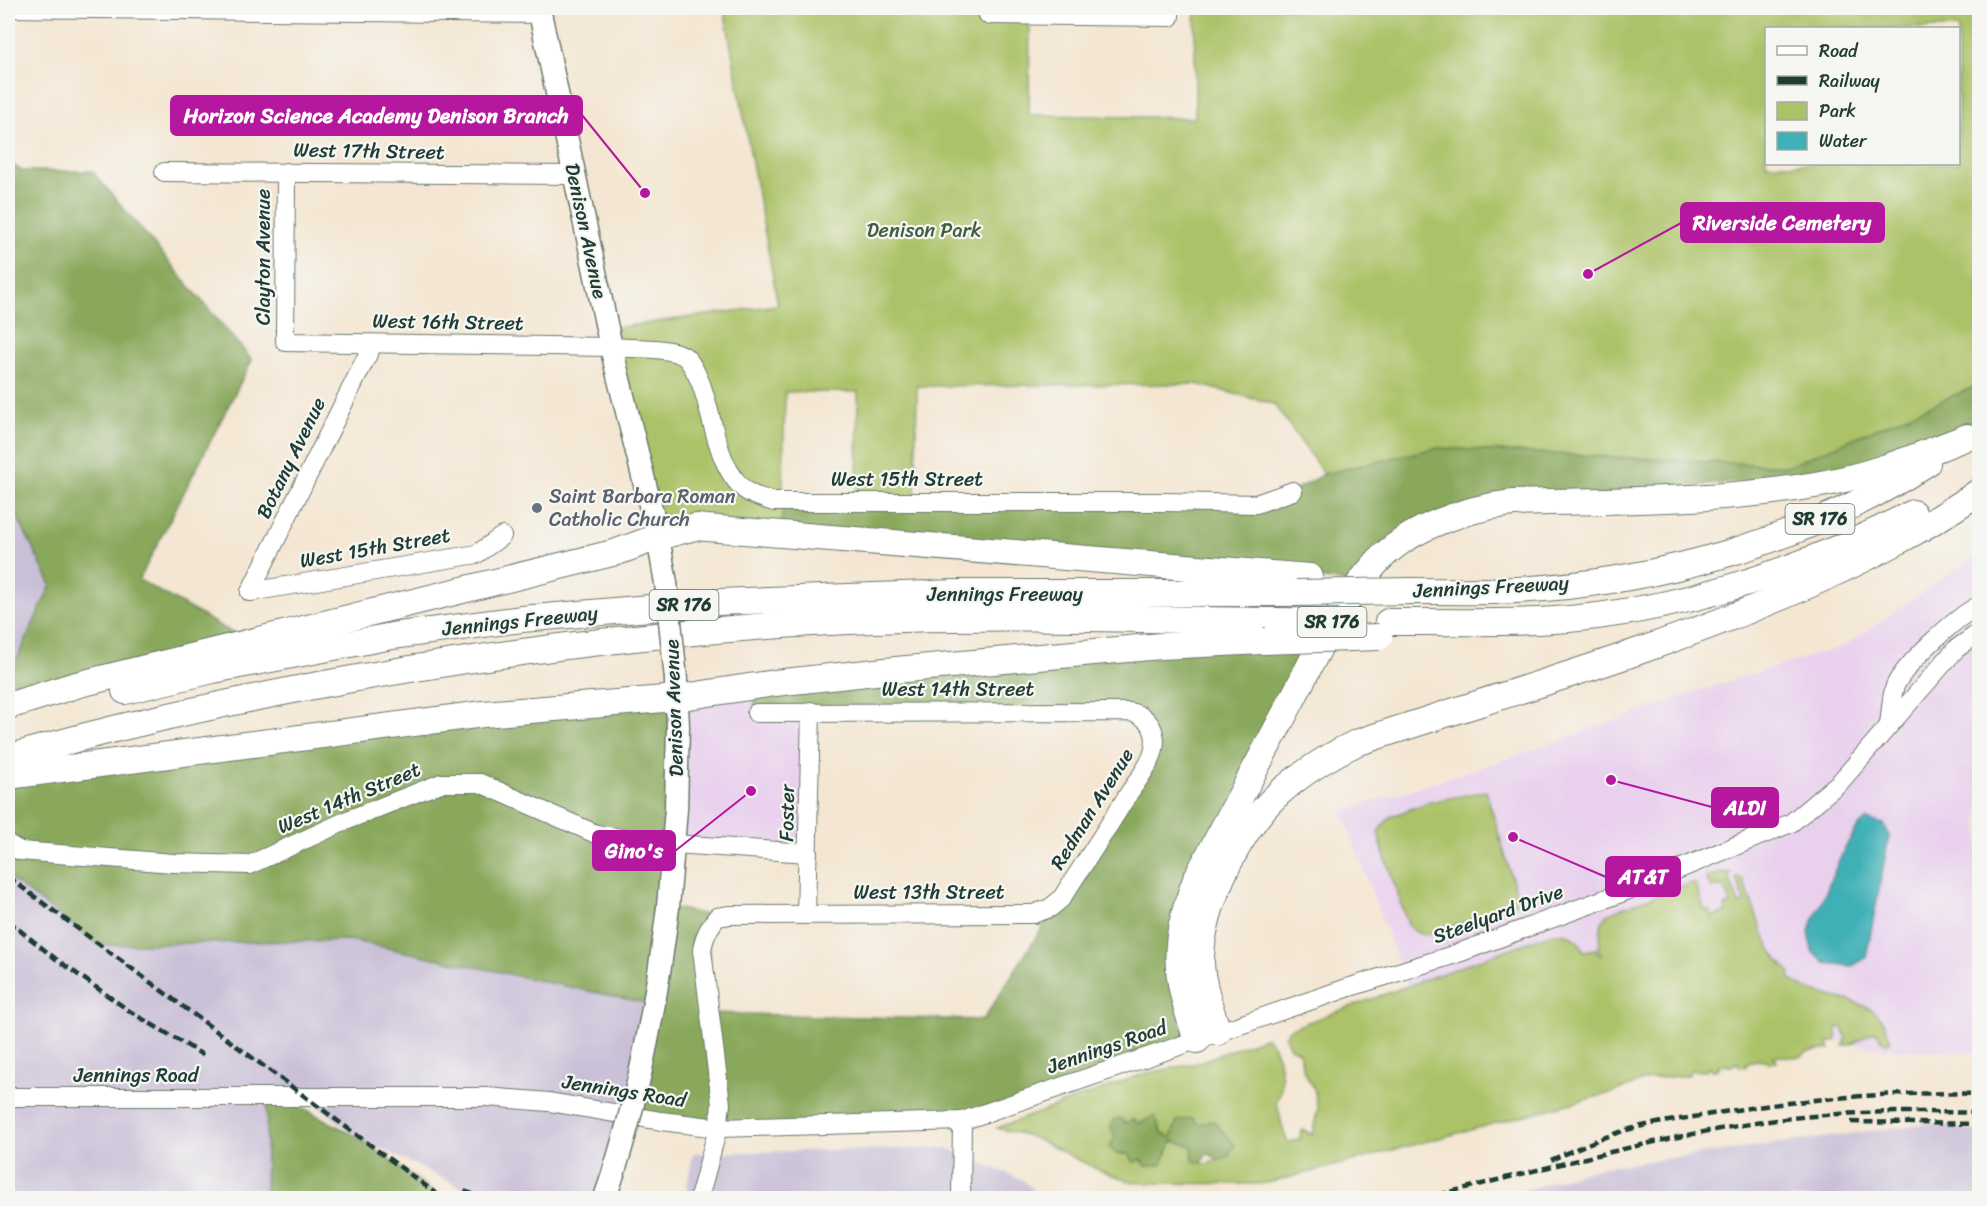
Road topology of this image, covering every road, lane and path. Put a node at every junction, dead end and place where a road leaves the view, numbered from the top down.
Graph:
1 (8, 8) edge
2 (38, 8) edge
3 (540, 11) edge
4 (988, 11) edge
5 (1170, 12) edge
6 (164, 172) dead end
7 (286, 172) junction
8 (573, 176) junction
9 (285, 342) joint
10 (373, 344) junction
11 (610, 347) junction
12 (1973, 432) edge
13 (1980, 475) edge
14 (1293, 491) dead end
15 (1980, 491) edge
16 (502, 537) dead end
17 (658, 537) junction
18 (1303, 585) junction
19 (250, 592) joint
20 (1980, 605) edge
21 (1270, 631) junction
22 (1980, 632) edge
23 (676, 689) junction
24 (78, 693) junction
25 (8, 706) edge
26 (811, 711) junction
27 (756, 713) dead end
28 (8, 721) edge
29 (1889, 724) junction
30 (1153, 727) joint
31 (8, 758) edge
32 (8, 776) edge
33 (8, 844) edge
34 (674, 844) junction
35 (808, 853) junction
36 (1050, 908) joint
37 (807, 915) junction
38 (1207, 1036) junction
39 (8, 1097) edge
40 (962, 1121) junction
41 (718, 1128) junction
42 (605, 1198) edge
43 (699, 1198) edge
44 (961, 1198) edge

1 - 2 street
2 - 3 street
3 - 8 main road, Denison Avenue
4 - 5 street
6 - 7 street, West 17th Street
7 - 8 street, West 17th Street
7 - 9 street, Clayton Avenue
8 - 11 main road, Denison Avenue
9 - 10 street, West 16th Street
10 - 11 street, West 16th Street
10 - 19 street, Botany Avenue
11 - 14 street, West 15th Street
11 - 17 main road, Denison Avenue
12 - 18 highway, Jennings Freeway / SR 176, bridge
12 - 38 highway
13 - 21 highway, Jennings Freeway / SR 176, bridge
15 - 38 highway
16 - 19 street, West 15th Street
17 - 18 highway
17 - 23 main road, Denison Avenue, bridge
17 - 24 highway
18 - 24 highway, Jennings Freeway / SR 176
20 - 29 street
21 - 23 highway
21 - 31 highway, Jennings Freeway / SR 176
22 - 29 street, Steelyard Drive
23 - 32 highway
23 - 34 main road, Denison Avenue
24 - 25 highway
24 - 28 highway, Jennings Freeway / SR 176
26 - 27 street, West 14th Street
26 - 30 street, West 14th Street
26 - 35 street, Foster
29 - 38 street, Steelyard Drive
30 - 36 street, Redman Avenue
33 - 34 street, West 14th Street
34 - 35 street, West 14th Street
34 - 42 main road, Denison Avenue, bridge
35 - 37 street, Foster
36 - 37 street, West 13th Street
37 - 41 street, West 13th Street
38 - 40 street, Jennings Road
39 - 41 street, Jennings Road
40 - 41 street, Jennings Road
40 - 44 street
41 - 43 street, West 13th Street

